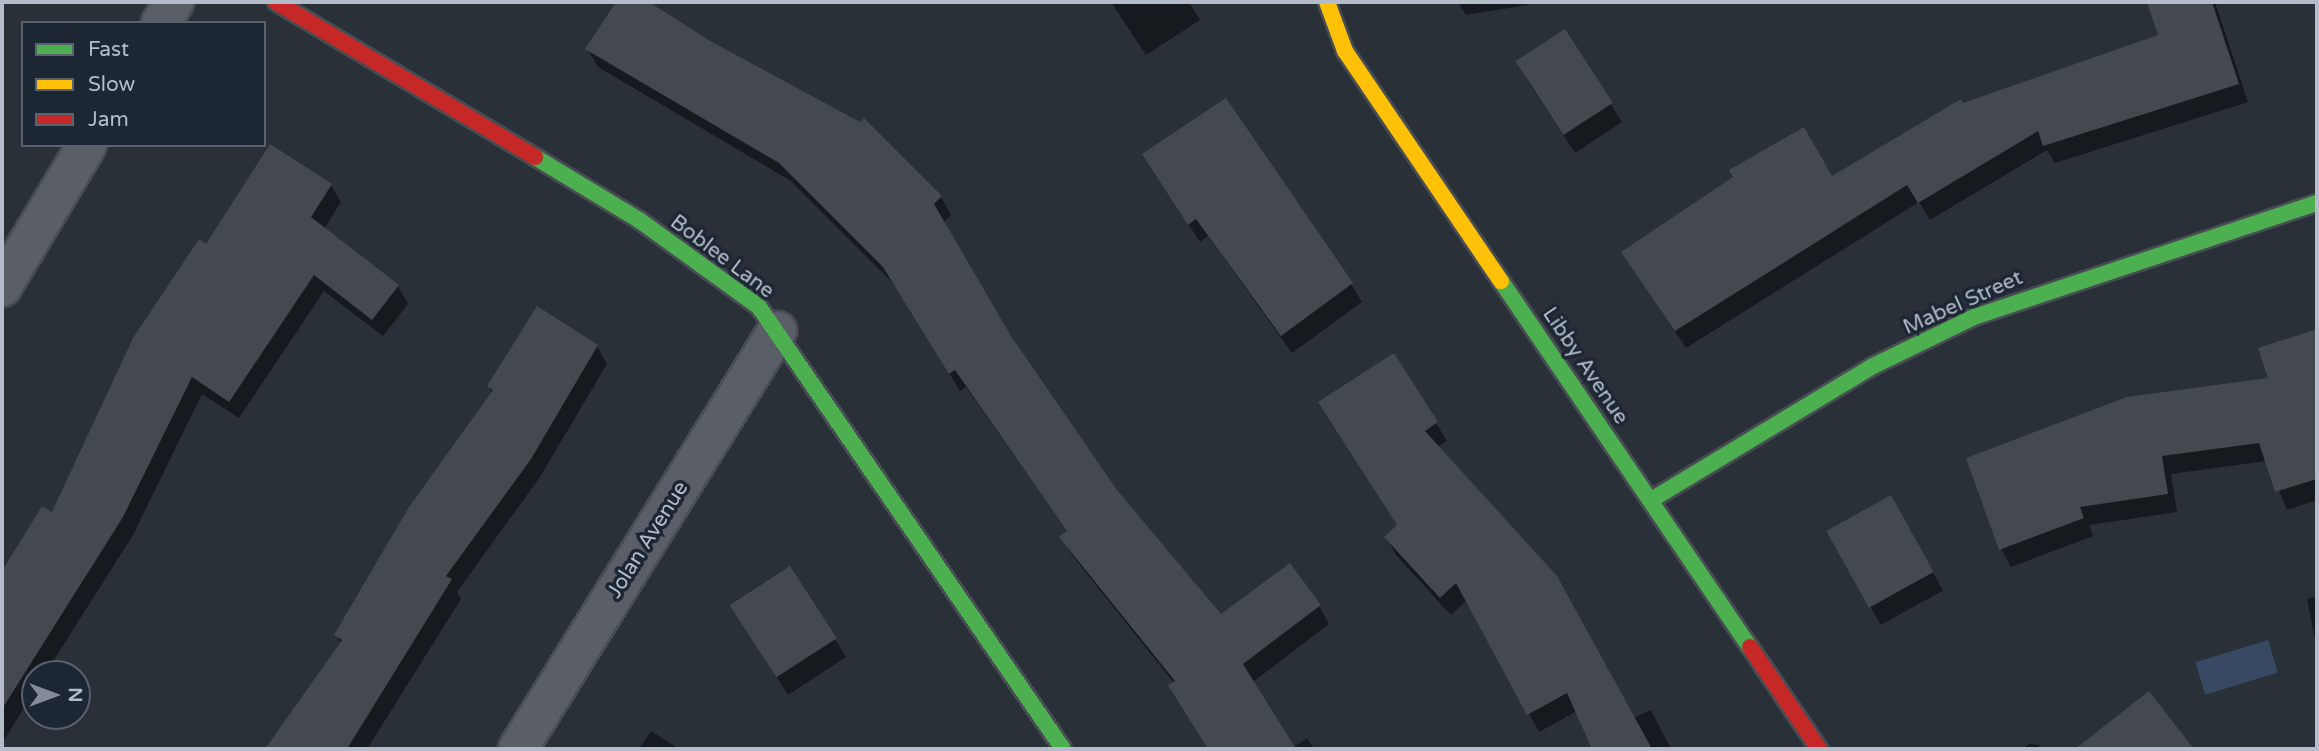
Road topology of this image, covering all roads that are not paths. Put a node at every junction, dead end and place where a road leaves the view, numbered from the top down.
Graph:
1 (174, 2) edge
2 (276, 2) edge
3 (1327, 2) edge
4 (162, 21) edge
5 (86, 147) edge
6 (2317, 203) edge
7 (2, 287) edge
8 (777, 331) junction
9 (1651, 500) junction
10 (518, 749) edge
11 (1063, 749) edge
12 (1819, 749) edge

1 - 4 street
2 - 8 street, Boblee Lane
3 - 9 street, Libby Avenue
5 - 7 street
6 - 9 street, Mabel Street
8 - 10 street, Jolan Avenue
8 - 11 street, Boblee Lane
9 - 12 street, Libby Avenue

